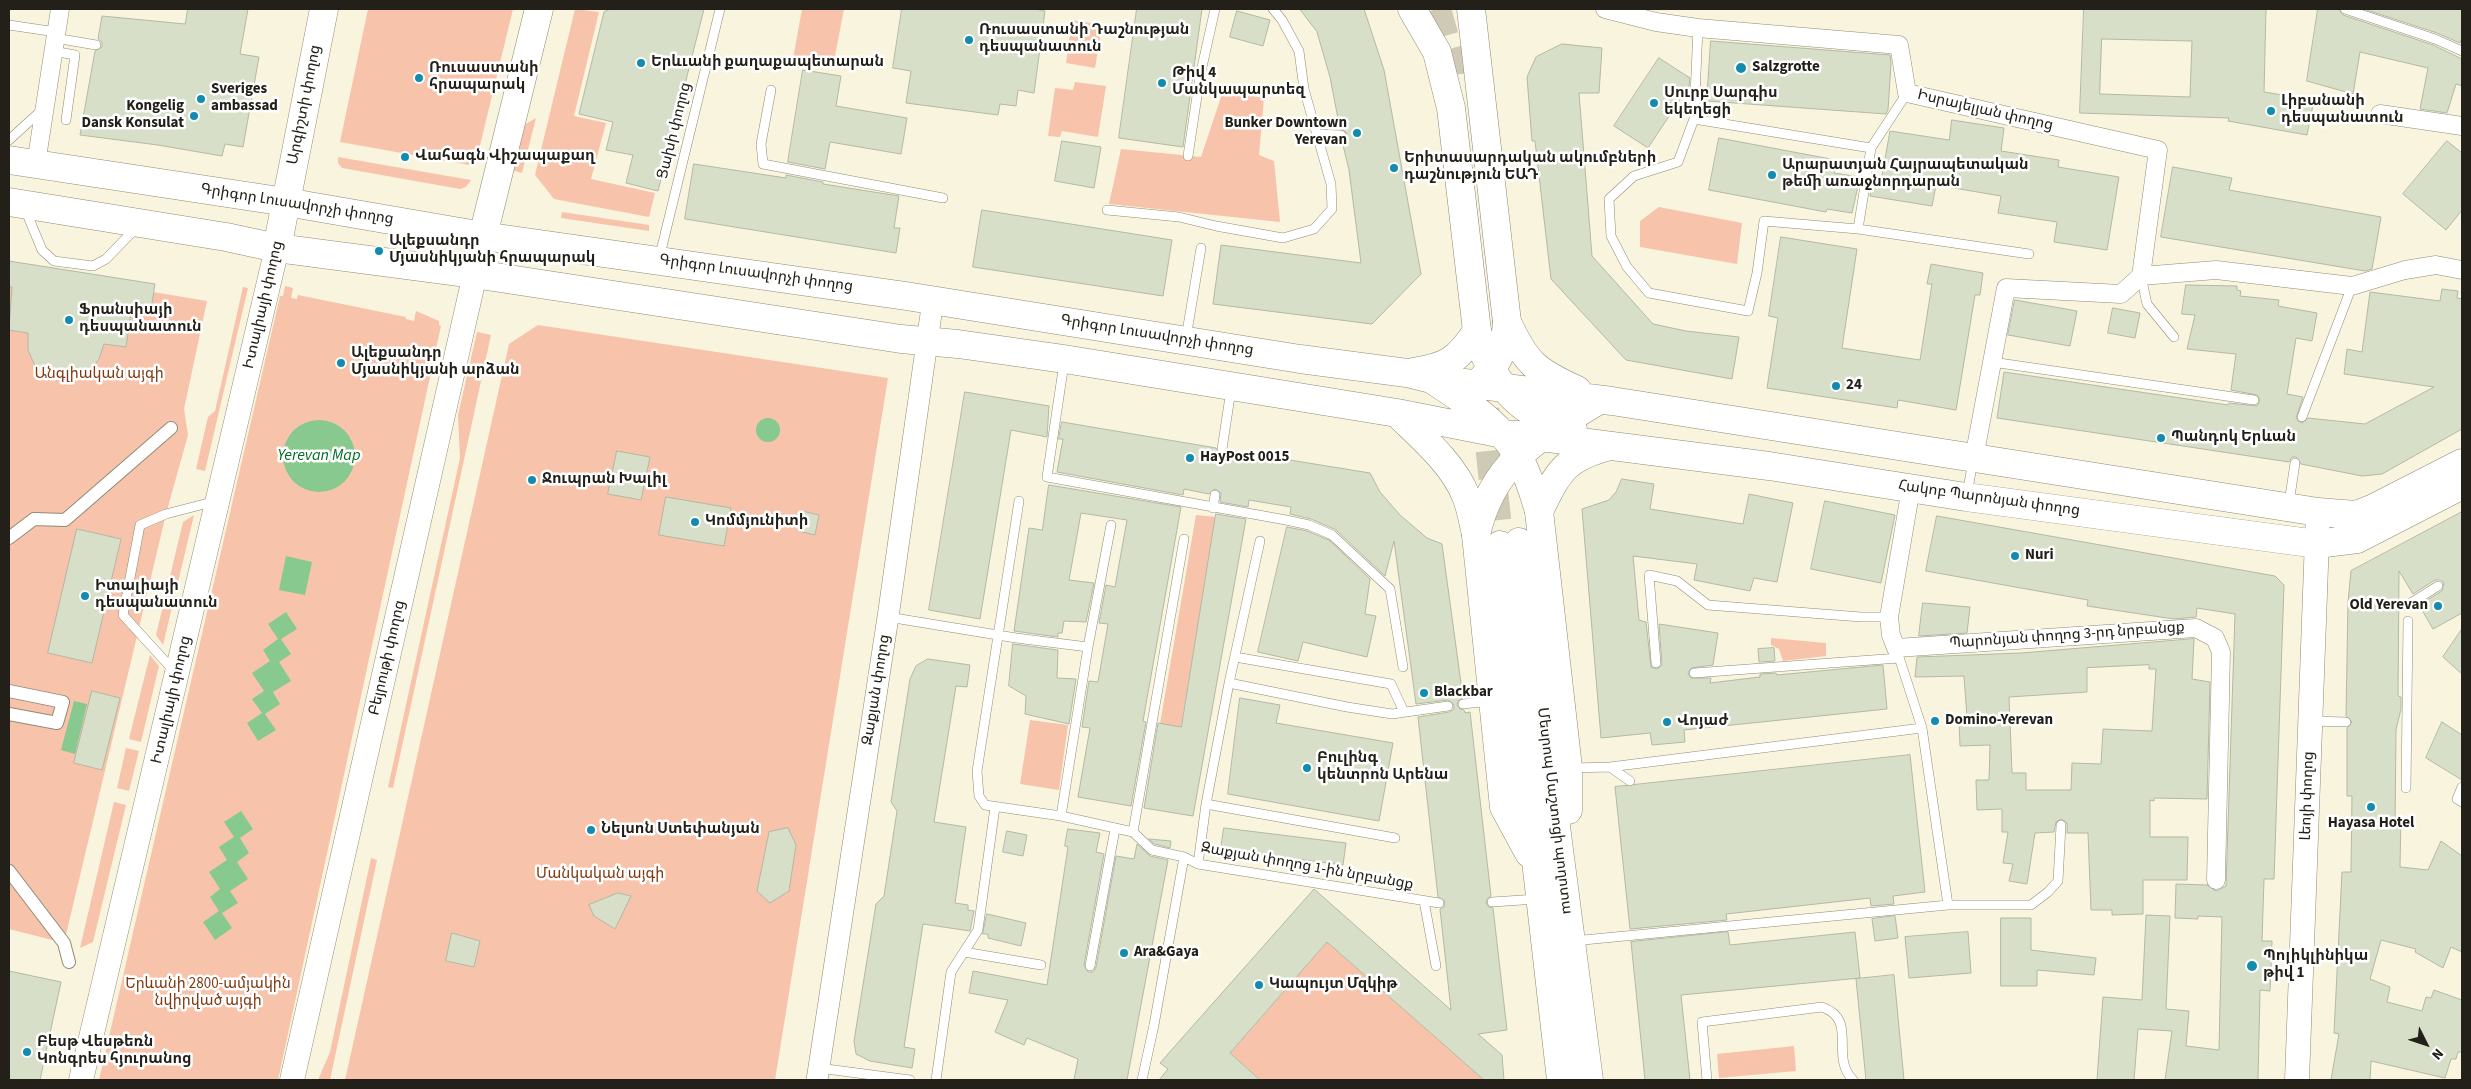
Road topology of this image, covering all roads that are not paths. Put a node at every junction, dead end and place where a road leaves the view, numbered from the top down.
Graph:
1 (60, 9) edge
2 (324, 9) edge
3 (720, 9) edge
4 (1215, 9) edge
5 (1273, 9) edge
6 (1412, 9) edge
7 (1471, 9) edge
8 (1605, 9) edge
9 (2346, 9) edge
10 (534, 15) edge
11 (9, 25) edge
12 (1698, 28) junction
13 (55, 40) junction
14 (96, 44) dead end
15 (2462, 51) edge
16 (771, 90) dead end
17 (1907, 93) junction
18 (45, 107) junction
19 (2380, 114) dead end
20 (1694, 119) junction
21 (66, 120) dead end
22 (2462, 126) edge
23 (1316, 134) junction
24 (1341, 136) dead end
25 (9, 140) edge
26 (1871, 148) junction
27 (1188, 156) dead end
28 (9, 160) edge
29 (36, 164) junction
30 (943, 198) dead end
31 (286, 202) junction
32 (16, 203) edge
33 (1107, 210) dead end
34 (141, 224) junction
35 (1858, 228) junction
36 (483, 236) junction
37 (277, 248) junction
38 (1201, 248) dead end
39 (2029, 254) dead end
40 (659, 261) junction
41 (2462, 270) edge
42 (475, 274) junction
43 (2141, 276) junction
44 (2352, 286) junction
45 (933, 300) junction
46 (1507, 322) junction
47 (1477, 331) junction
48 (2174, 337) dead end
49 (929, 340) junction
50 (1185, 341) junction
51 (1064, 359) junction
52 (1992, 362) junction
53 (1419, 376) junction
54 (1483, 385) junction
55 (1232, 386) junction
56 (1599, 400) junction
57 (2254, 400) dead end
58 (1396, 412) junction
59 (2302, 418) dead end
60 (171, 428) dead end
61 (1551, 430) junction
62 (1510, 445) junction
63 (1610, 446) junction
64 (1222, 449) dead end
65 (1974, 458) junction
66 (2295, 463) dead end
67 (2462, 463) edge
68 (2462, 484) edge
69 (1912, 488) junction
70 (1215, 495) dead end
71 (1966, 497) junction
72 (219, 500) junction
73 (1019, 501) dead end
74 (2289, 506) junction
75 (1213, 508) junction
76 (1539, 511) junction
77 (2318, 512) junction
78 (1111, 525) dead end
79 (9, 538) edge
80 (1184, 539) dead end
81 (1260, 541) dead end
82 (1498, 541) junction
83 (2317, 544) junction
84 (2438, 586) dead end
85 (2406, 606) dead end
86 (1889, 617) junction
87 (888, 618) junction
88 (2408, 621) dead end
89 (998, 635) junction
90 (1088, 646) junction
91 (1898, 653) junction
92 (1235, 657) junction
93 (1656, 663) dead end
94 (1403, 667) dead end
95 (1694, 673) dead end
96 (178, 675) junction
97 (1229, 683) junction
98 (9, 691) edge
99 (1493, 701) junction
100 (1464, 704) dead end
101 (1448, 706) dead end
102 (1404, 712) junction
103 (9, 714) edge
104 (2311, 721) junction
105 (2346, 722) dead end
106 (1922, 728) junction
107 (1610, 767) junction
108 (1568, 768) junction
109 (1630, 781) dead end
110 (2462, 787) edge
111 (2406, 788) dead end
112 (2462, 802) edge
113 (1206, 804) junction
114 (995, 807) junction
115 (1062, 816) junction
116 (2061, 825) dead end
117 (1115, 829) junction
118 (1133, 832) junction
119 (1395, 838) dead end
120 (1184, 857) junction
121 (1198, 864) junction
122 (1536, 865) junction
123 (9, 872) edge
124 (2216, 880) dead end
125 (1539, 899) junction
126 (1424, 901) junction
127 (1492, 902) dead end
128 (1439, 903) dead end
129 (1948, 905) junction
130 (1567, 911) junction
131 (1571, 941) junction
132 (964, 952) junction
133 (69, 962) dead end
134 (1041, 965) dead end
135 (1090, 966) dead end
136 (1436, 966) dead end
137 (817, 1074) edge
138 (1848, 1079) edge
139 (82, 1080) edge
140 (292, 1080) edge
141 (910, 1080) edge
142 (936, 1080) edge
143 (1142, 1080) edge
144 (1561, 1080) edge
145 (1589, 1080) edge
146 (1707, 1080) edge
147 (2297, 1080) edge

1 - 13 street
2 - 31 main road, Արգիշտի փողոց
3 - 40 lane, Ցախի փողոց
4 - 27 lane
5 - 23 lane
6 - 47 main road
7 - 46 main road
8 - 12 street, Իսրայելյան փողոց
9 - 15 lane
10 - 36 main road
11 - 13 lane
12 - 17 street, Իսրայելյան փողոց
12 - 20 lane
13 - 14 lane
13 - 18 street
13 - 21 lane
16 - 30 lane
17 - 26 lane
17 - 43 street, Իսրայելյան փողոց
18 - 25 lane
18 - 29 street
19 - 22 street
20 - 26 lane
20 - 35 lane
23 - 24 lane
23 - 33 lane
26 - 35 lane
28 - 29 main road, Գրիգոր Լուսավորչի փողոց
29 - 31 main road, Գրիգոր Լուսավորչի փողոց
31 - 36 main road, Գրիգոր Լուսավորչի փողոց
31 - 37 main road, Իտալիայի փողոց
32 - 34 main road
32 - 34 lane
34 - 37 main road
35 - 39 lane
36 - 40 main road, Գրիգոր Լուսավորչի փողոց
36 - 42 main road, Բեյրութի փողոց
37 - 42 main road
37 - 72 main road, Իտալիայի փողոց
38 - 50 lane
40 - 45 main road, Գրիգոր Լուսավորչի փողոց
41 - 44 street
42 - 49 main road
42 - 140 main road, Բեյրութի փողոց
43 - 44 street
43 - 48 lane
43 - 52 street
44 - 59 lane
45 - 49 street, Զաքյան փողոց
45 - 50 main road, Գրիգոր Լուսավորչի փողոց
46 - 54 main road
46 - 56 main road
47 - 53 main road
47 - 54 main road
49 - 51 main road
49 - 87 street, Զաքյան փողոց
50 - 53 main road, Գրիգոր Լուսավորչի փողոց
51 - 55 main road
51 - 75 lane
52 - 57 lane
52 - 65 street
53 - 54 main road, Գրիգոր Լուսավորչի փողոց
54 - 56 main road
54 - 58 main road
54 - 61 main road
54 - 62 main road
55 - 58 main road
55 - 64 lane
56 - 61 main road
56 - 65 main road
58 - 62 main road
58 - 82 main road
60 - 79 street
61 - 62 main road, Հակոբ Պարոնյան փողոց
61 - 63 main road, Հակոբ Պարոնյան փողոց
62 - 76 main road
62 - 82 main road
63 - 69 main road, Հակոբ Պարոնյան փողոց
63 - 76 main road
65 - 71 lane
65 - 74 main road
66 - 74 lane
67 - 77 main road
68 - 83 main road, Հակոբ Պարոնյան փողոց
69 - 71 main road, Հակոբ Պարոնյան փողոց
69 - 86 street
70 - 75 lane
71 - 83 main road, Հակոբ Պարոնյան փողոց
72 - 96 main road, Իտալիայի փողոց
72 - 96 lane
73 - 89 lane
74 - 77 main road
75 - 94 lane
76 - 108 main road
77 - 83 main road, Լեոյի փողոց
78 - 90 lane
80 - 118 lane
81 - 92 lane
82 - 99 main road
82 - 122 main road, Մեսրոպ Մաշտոցի պողոտա
82 - 130 main road, Մեսրոպ Մաշտոցի պողոտա
83 - 104 main road, Լեոյի փողոց
84 - 85 lane
86 - 91 street
86 - 93 lane
87 - 89 lane
87 - 137 street, Զաքյան փողոց
88 - 111 lane
89 - 90 lane
89 - 114 lane
90 - 115 lane
91 - 95 lane
91 - 106 lane
91 - 124 street, Պարոնյան փողոց 3-րդ նրբանցք
92 - 97 lane
92 - 102 lane
96 - 139 main road, Իտալիայի փողոց
97 - 102 lane
97 - 113 lane
98 - 103 street
99 - 100 lane
99 - 122 main road
101 - 102 lane
104 - 105 lane
104 - 147 main road, Լեոյի փողոց
106 - 107 lane
106 - 129 lane
107 - 108 lane
107 - 109 lane
108 - 130 main road
110 - 112 lane
113 - 119 lane
113 - 121 lane
114 - 115 lane
114 - 132 lane
115 - 117 lane
116 - 129 lane
117 - 118 lane
117 - 135 lane
118 - 120 lane, Զաքյան փողոց 1-ին նրբանցք
120 - 121 lane, Զաքյան փողոց 1-ին նրբանցք
120 - 143 lane
121 - 126 lane, Զաքյան փողոց 1-ին նրբանցք
122 - 125 main road, Մեսրոպ Մաշտոցի պողոտա
123 - 133 street
125 - 127 lane
125 - 144 main road, Մեսրոպ Մաշտոցի պողոտա
126 - 128 lane, Զաքյան փողոց 1-ին նրբանցք
126 - 136 lane
129 - 131 lane
130 - 131 main road, Մեսրոպ Մաշտոցի պողոտա
131 - 145 main road, Մեսրոպ Մաշտոցի պողոտա
132 - 134 lane
132 - 142 lane
137 - 141 lane
138 - 146 lane

